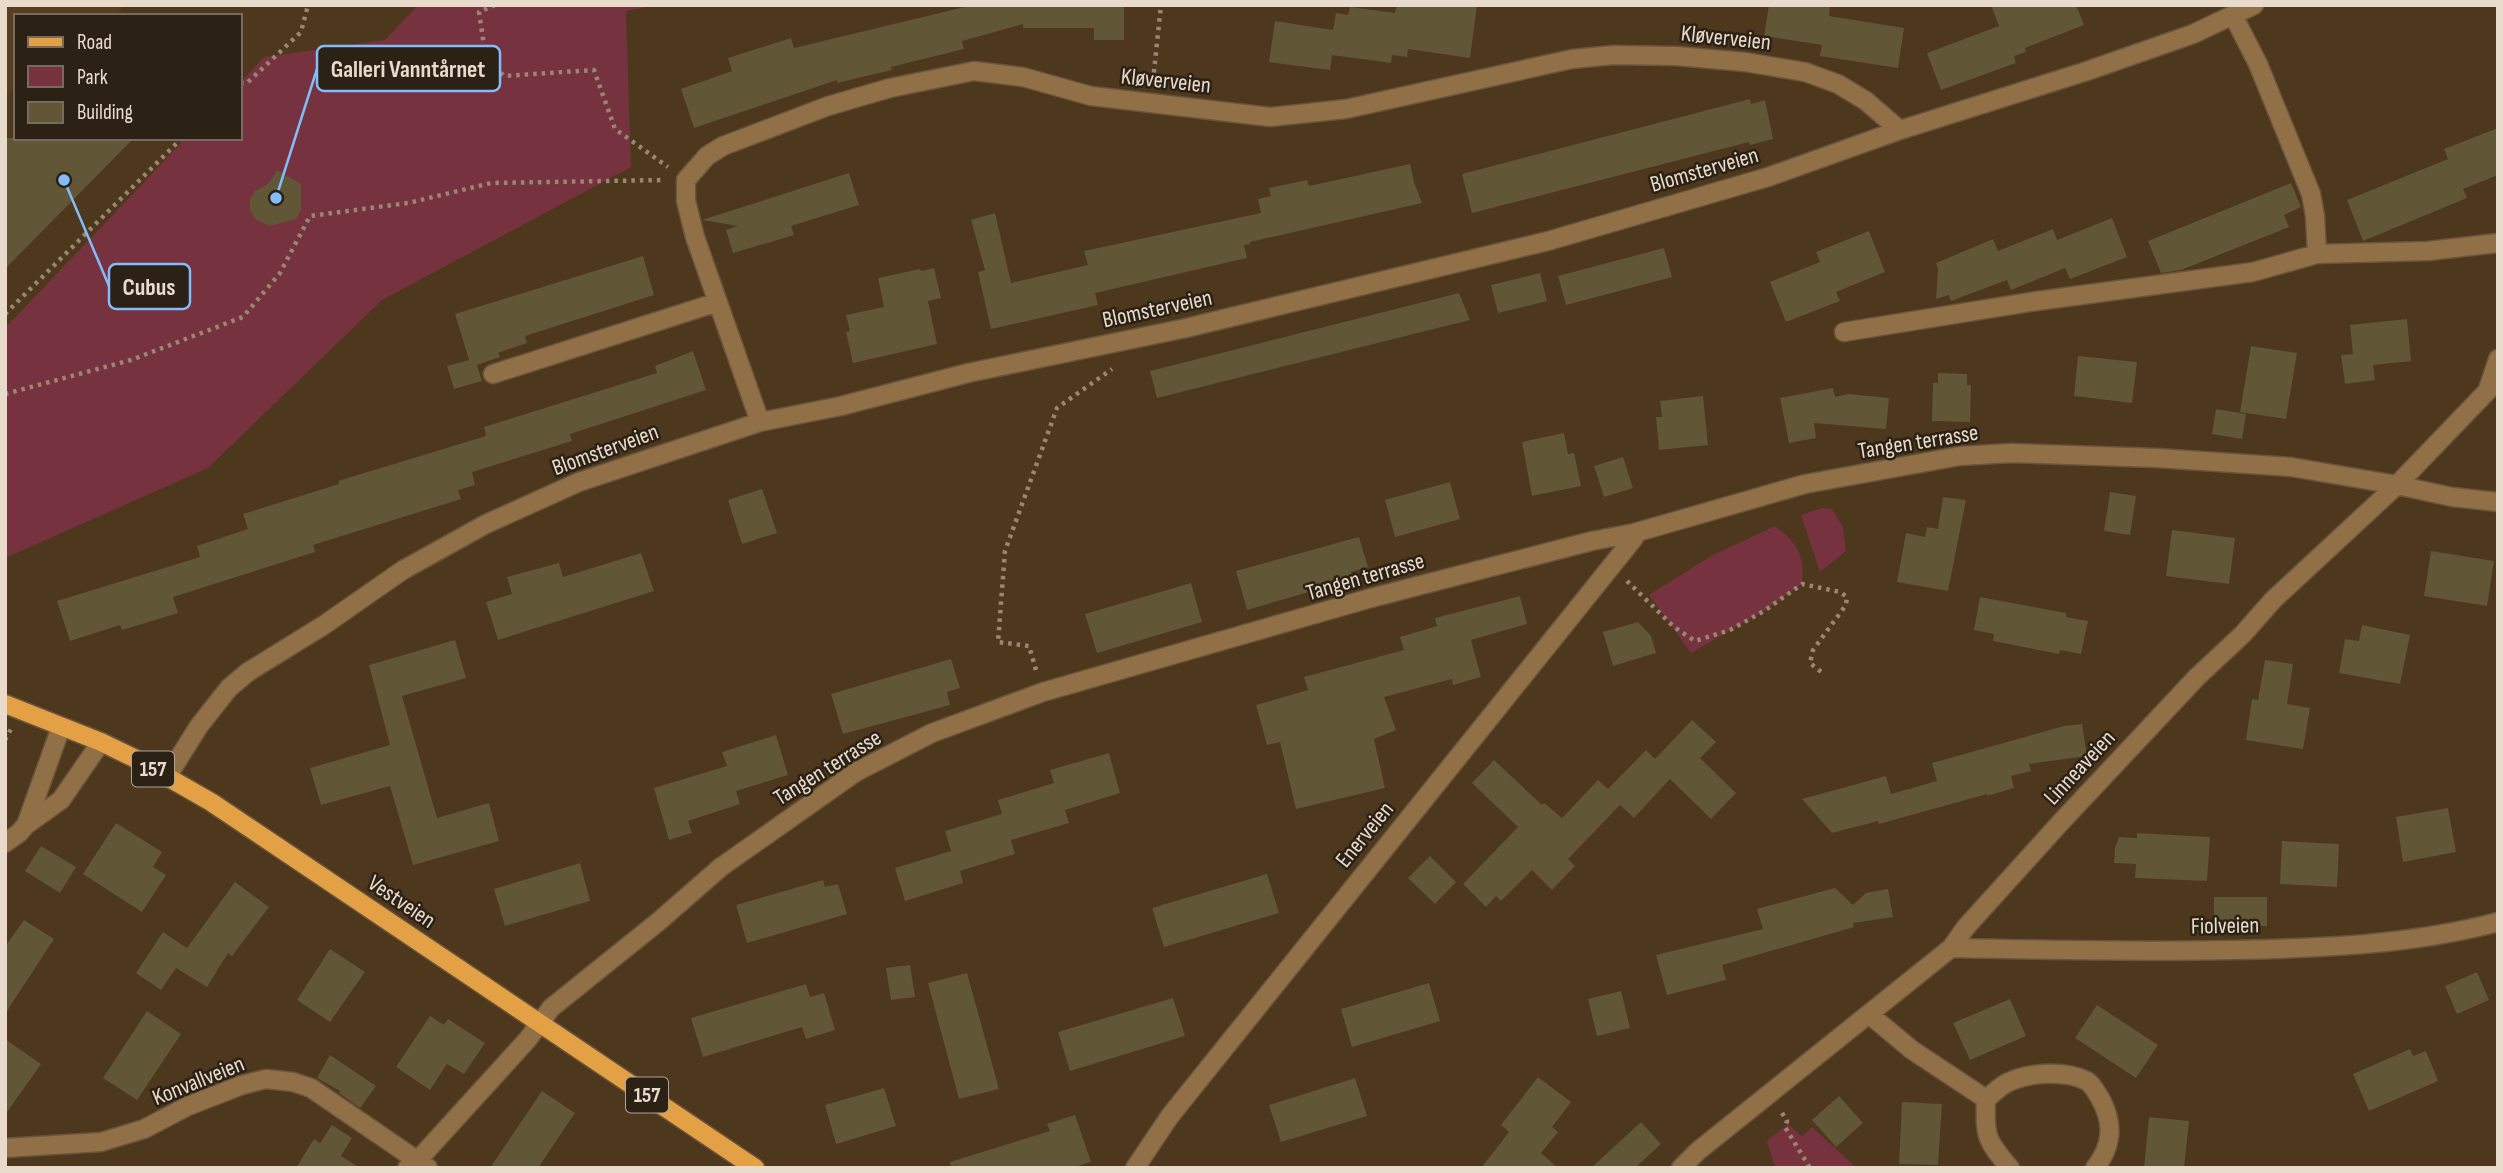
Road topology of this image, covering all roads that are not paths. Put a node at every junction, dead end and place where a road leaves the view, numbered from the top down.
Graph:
1 (2254, 5) edge
2 (2234, 17) junction
3 (1897, 131) junction
4 (2498, 243) edge
5 (2316, 254) junction
6 (718, 302) junction
7 (1844, 332) dead end
8 (2498, 359) edge
9 (494, 374) dead end
10 (2493, 385) edge
11 (760, 422) junction
12 (2397, 485) junction
13 (2498, 502) edge
14 (1634, 533) junction
15 (5, 704) edge
16 (61, 727) junction
17 (101, 742) junction
18 (167, 777) junction
19 (26, 825) junction
20 (5, 843) edge
21 (2498, 922) edge
22 (1951, 948) junction
23 (1870, 1015) junction
24 (539, 1023) junction
25 (1986, 1099) junction
26 (5, 1148) edge
27 (2100, 1161) edge
28 (418, 1165) edge
29 (755, 1168) edge
30 (1135, 1168) edge
31 (1681, 1168) edge
32 (2010, 1168) edge

1 - 2 street, Blomsterveien
2 - 3 street, Blomsterveien
2 - 5 street
3 - 6 street, Kløverveien
3 - 11 street, Blomsterveien
4 - 5 street
5 - 7 street
6 - 9 street
6 - 11 street
8 - 10 street
10 - 12 street, Linneaveien
11 - 18 street, Blomsterveien
12 - 13 street, Tangen terrasse
12 - 14 street, Tangen terrasse
12 - 22 street, Linneaveien
14 - 24 street, Tangen terrasse
14 - 30 street, Enerveien
15 - 16 main road, Vestveien / 157
16 - 17 main road, Vestveien / 157
16 - 19 street
17 - 18 main road, Vestveien / 157
17 - 19 street
18 - 24 main road, Vestveien / 157
19 - 20 street
21 - 22 street, Fiolveien
22 - 23 street, Linneaveien
23 - 25 street
23 - 31 street, Linneaveien
24 - 28 street, Tangen terrasse
24 - 29 main road, Vestveien / 157
25 - 27 street
25 - 32 street
26 - 28 street, Konvallveien

